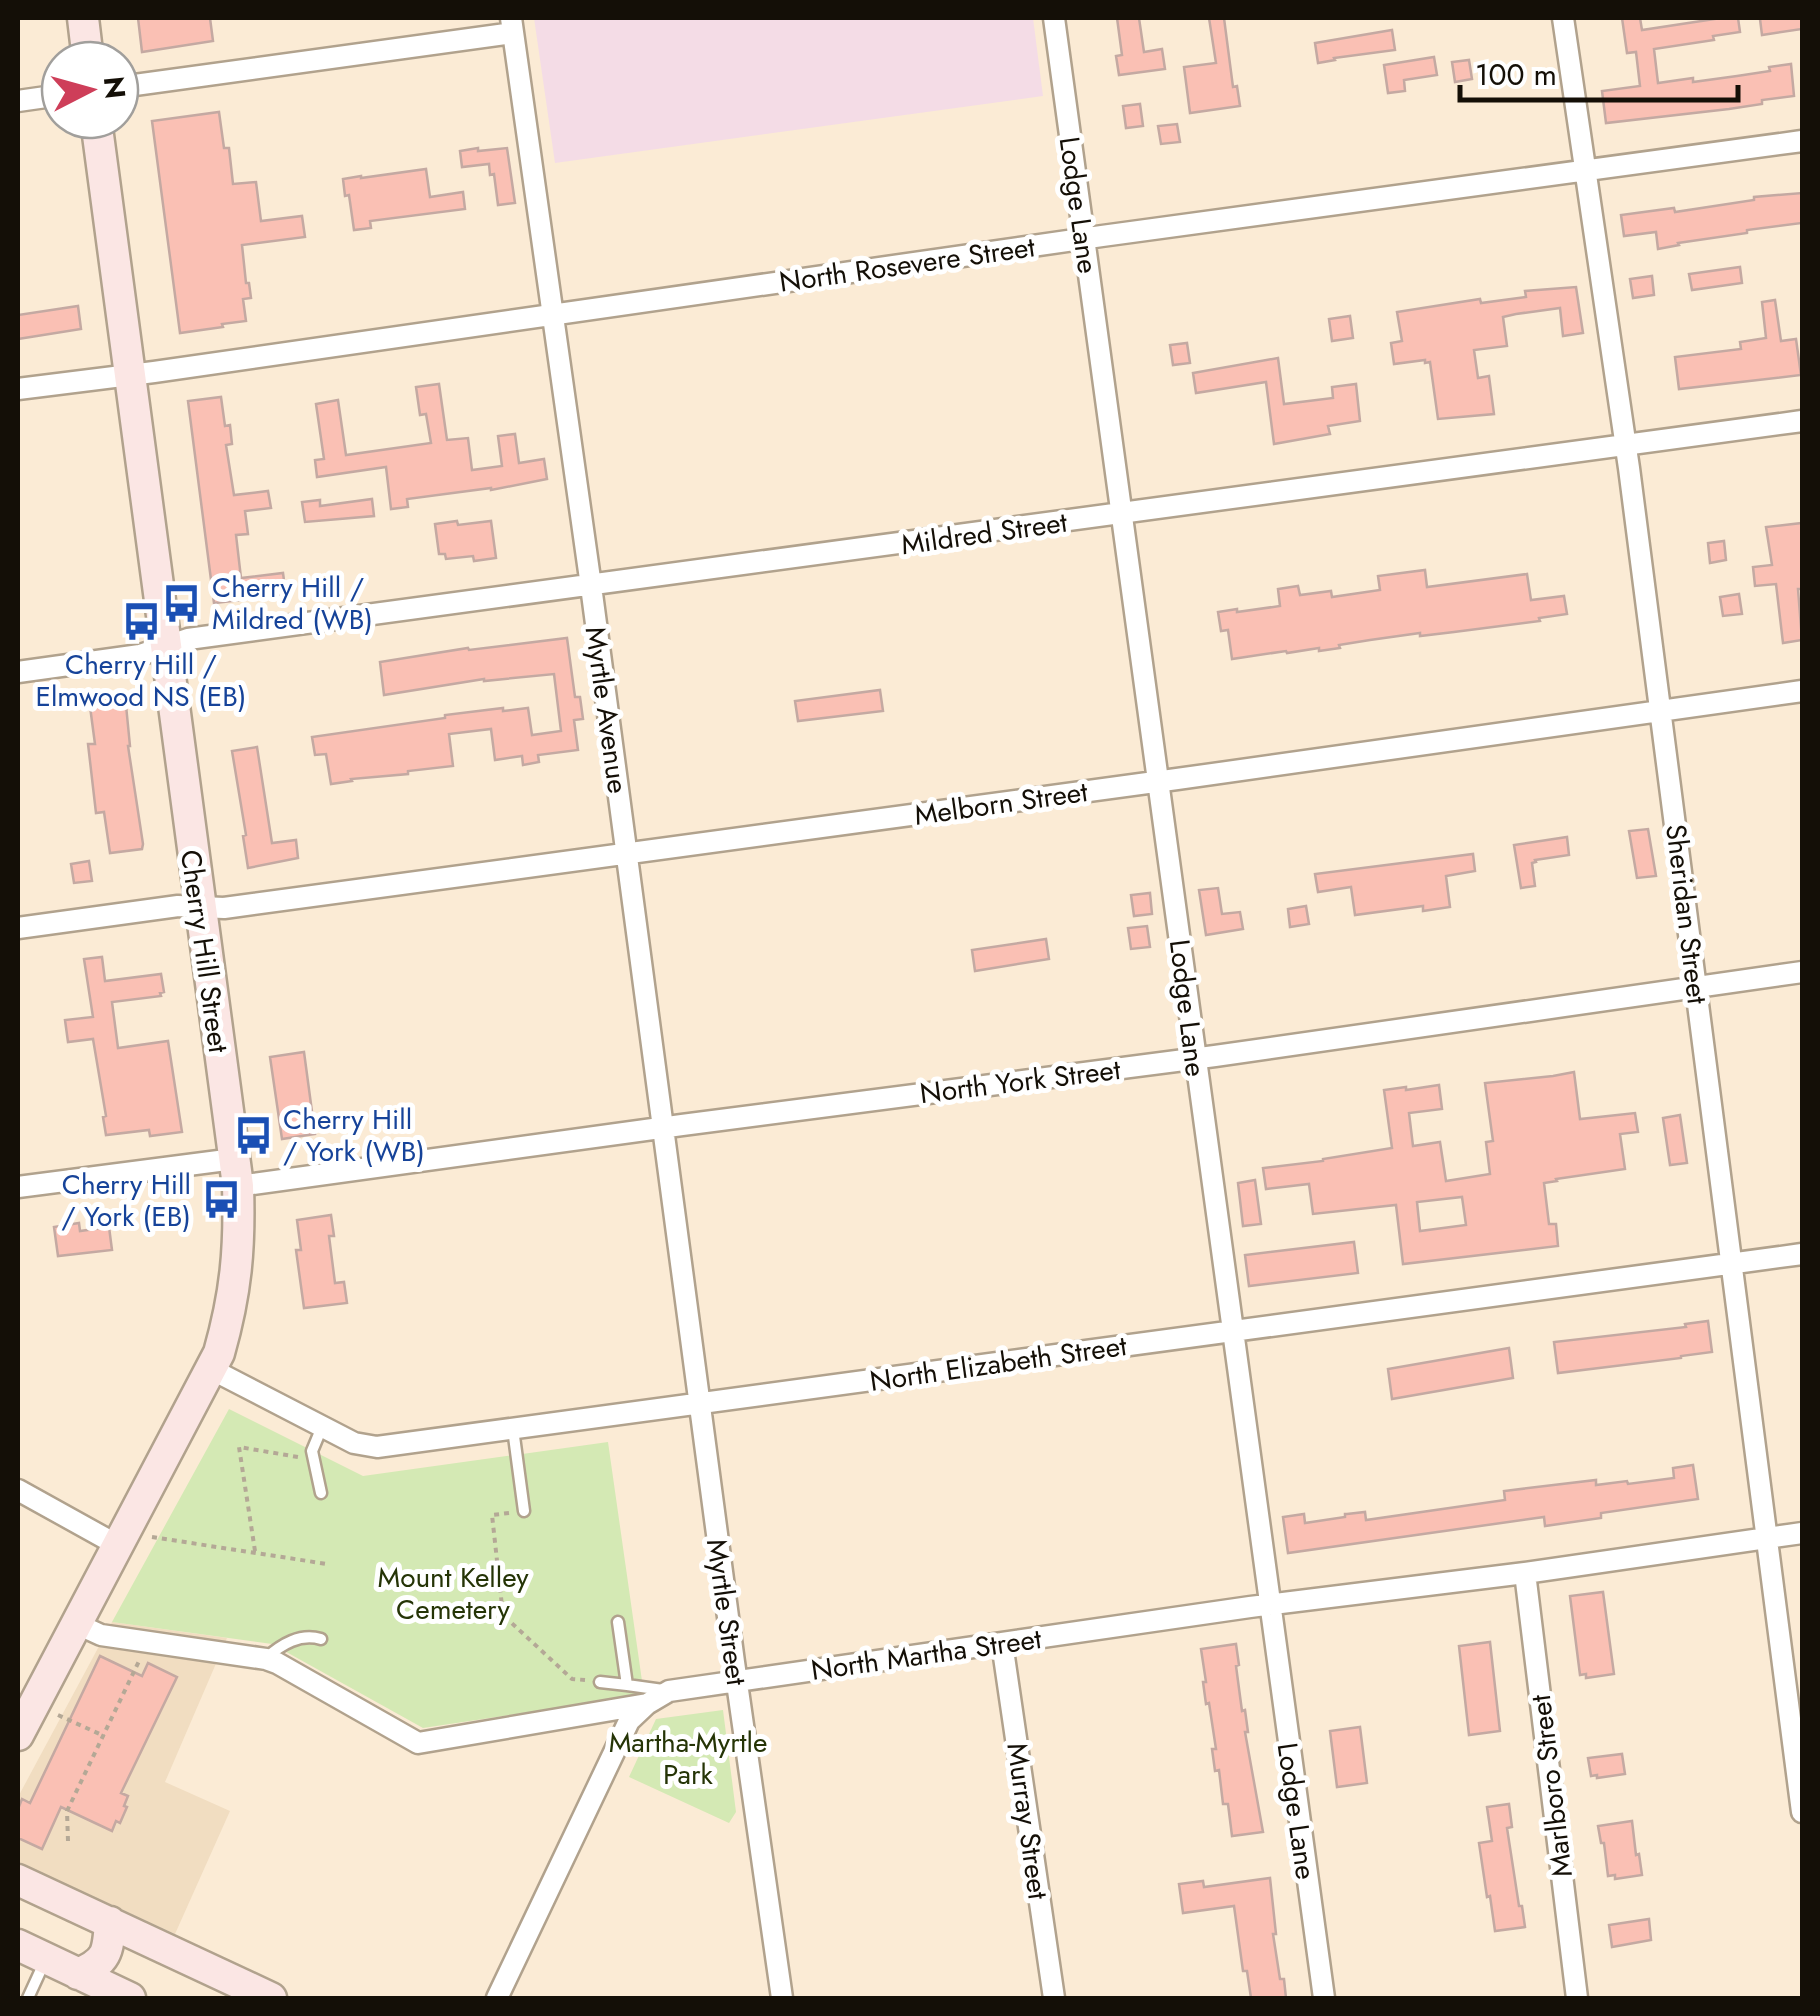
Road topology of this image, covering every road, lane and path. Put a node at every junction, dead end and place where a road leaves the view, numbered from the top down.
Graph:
1 (1054, 18) edge
2 (1562, 18) edge
3 (512, 25) edge
4 (140, 84) edge
5 (99, 140) edge
6 (1802, 140) edge
7 (1584, 170) junction
8 (1084, 238) junction
9 (553, 314) junction
10 (130, 375) junction
11 (18, 390) edge
12 (1802, 421) edge
13 (1625, 446) junction
14 (1122, 514) junction
15 (591, 586) junction
16 (165, 646) junction
17 (18, 672) edge
18 (1802, 691) edge
19 (1660, 710) junction
20 (1159, 781) junction
21 (626, 853) junction
22 (200, 906) junction
23 (18, 928) edge
24 (1802, 972) edge
25 (1696, 987) junction
26 (1196, 1058) junction
27 (662, 1128) junction
28 (236, 1172) junction
29 (18, 1188) edge
30 (1802, 1254) edge
31 (1732, 1263) junction
32 (1232, 1331) junction
33 (211, 1369) junction
34 (699, 1404) junction
35 (322, 1427) junction
36 (513, 1429) junction
37 (314, 1460) junction
38 (18, 1490) edge
39 (320, 1494) dead end
40 (524, 1511) joint
41 (1802, 1533) edge
42 (152, 1537) dead end
43 (1768, 1538) junction
44 (119, 1546) junction
45 (255, 1551) junction
46 (327, 1564) dead end
47 (1525, 1573) junction
48 (1268, 1605) junction
49 (618, 1622) dead end
50 (77, 1624) junction
51 (321, 1639) dead end
52 (1002, 1643) junction
53 (146, 1648) dead end
54 (266, 1659) junction
55 (736, 1681) junction
56 (600, 1682) joint
57 (627, 1686) junction
58 (668, 1690) junction
59 (647, 1704) junction
60 (58, 1716) dead end
61 (18, 1735) edge
62 (104, 1736) junction
63 (1802, 1812) edge
64 (68, 1842) dead end
65 (19, 1882) edge
66 (110, 1922) junction
67 (18, 1945) edge
68 (46, 1959) junction
69 (78, 1974) junction
70 (28, 1998) edge
71 (130, 1998) edge
72 (271, 1998) edge
73 (497, 1998) edge
74 (782, 1998) edge
75 (1054, 1998) edge
76 (1324, 1998) edge
77 (1577, 1998) edge

1 - 8 street, Lodge Lane
2 - 7 street, Sheridan Street
3 - 4 street
3 - 9 street, Myrtle Avenue
5 - 10 street, Cherry Hill Street
6 - 7 street, North Rosevere Street
7 - 8 street, North Rosevere Street
7 - 13 street, Sheridan Street
8 - 9 street, North Rosevere Street
8 - 14 street, Lodge Lane
9 - 10 street, North Rosevere Street
9 - 15 street, Myrtle Avenue
10 - 11 street, North Rosevere Street
10 - 16 street, Cherry Hill Street
12 - 13 street, Mildred Street
13 - 14 street, Mildred Street
13 - 19 street, Sheridan Street
14 - 15 street, Mildred Street
14 - 20 street, Lodge Lane
15 - 16 street, Mildred Street
15 - 21 street, Myrtle Avenue
16 - 17 street, Mildred Street
16 - 22 street, Cherry Hill Street
18 - 19 street, Melborn Street
19 - 20 street, Melborn Street
19 - 25 street, Sheridan Street
20 - 21 street, Melborn Street
20 - 26 street, Lodge Lane
21 - 22 street, Melborn Street
21 - 27 street, Myrtle Avenue
22 - 23 street, Melborn Street
22 - 28 street, Cherry Hill Street
24 - 25 street, North York Street
25 - 26 street, North York Street
25 - 31 street, Sheridan Street
26 - 27 street, North York Street
26 - 32 street, Lodge Lane
27 - 28 street, North York Street
27 - 34 street, Myrtle Avenue
28 - 29 street, North York Street
28 - 33 street, Cherry Hill Street
30 - 31 street, North Elizabeth Street
31 - 32 street, North Elizabeth Street
31 - 43 street, Sheridan Street
32 - 34 street, North Elizabeth Street
32 - 48 street, Lodge Lane
33 - 35 street, North Elizabeth Street
33 - 44 street, Cherry Hill Street
34 - 36 street, North Elizabeth Street
34 - 55 street, Myrtle Street
35 - 36 street, North Elizabeth Street
35 - 37 lane
36 - 40 lane
37 - 39 lane
37 - 45 path
38 - 44 street
40 - 56 path
41 - 43 street, North Martha Street
42 - 45 path
43 - 47 street, North Martha Street
43 - 63 street, Sheridan Street
44 - 50 street, Cherry Hill Street
45 - 46 path
47 - 48 street, North Martha Street
47 - 77 street, Marlboro Street
48 - 52 street, North Martha Street
48 - 76 street, Lodge Lane
49 - 57 lane
50 - 54 street, North Martha Street
50 - 61 street, Cherry Hill Street
51 - 54 lane
52 - 55 street, North Martha Street
52 - 75 street, Murray Street
53 - 62 path
54 - 59 street, North Martha Street
55 - 58 street, North Martha Street
55 - 74 street, Myrtle Street
56 - 57 lane
57 - 58 lane
58 - 59 street, North Martha Street
59 - 73 street
60 - 62 path
62 - 64 path
65 - 66 street
66 - 69 street
66 - 72 street
67 - 68 street
68 - 69 street
68 - 70 lane
69 - 71 street

